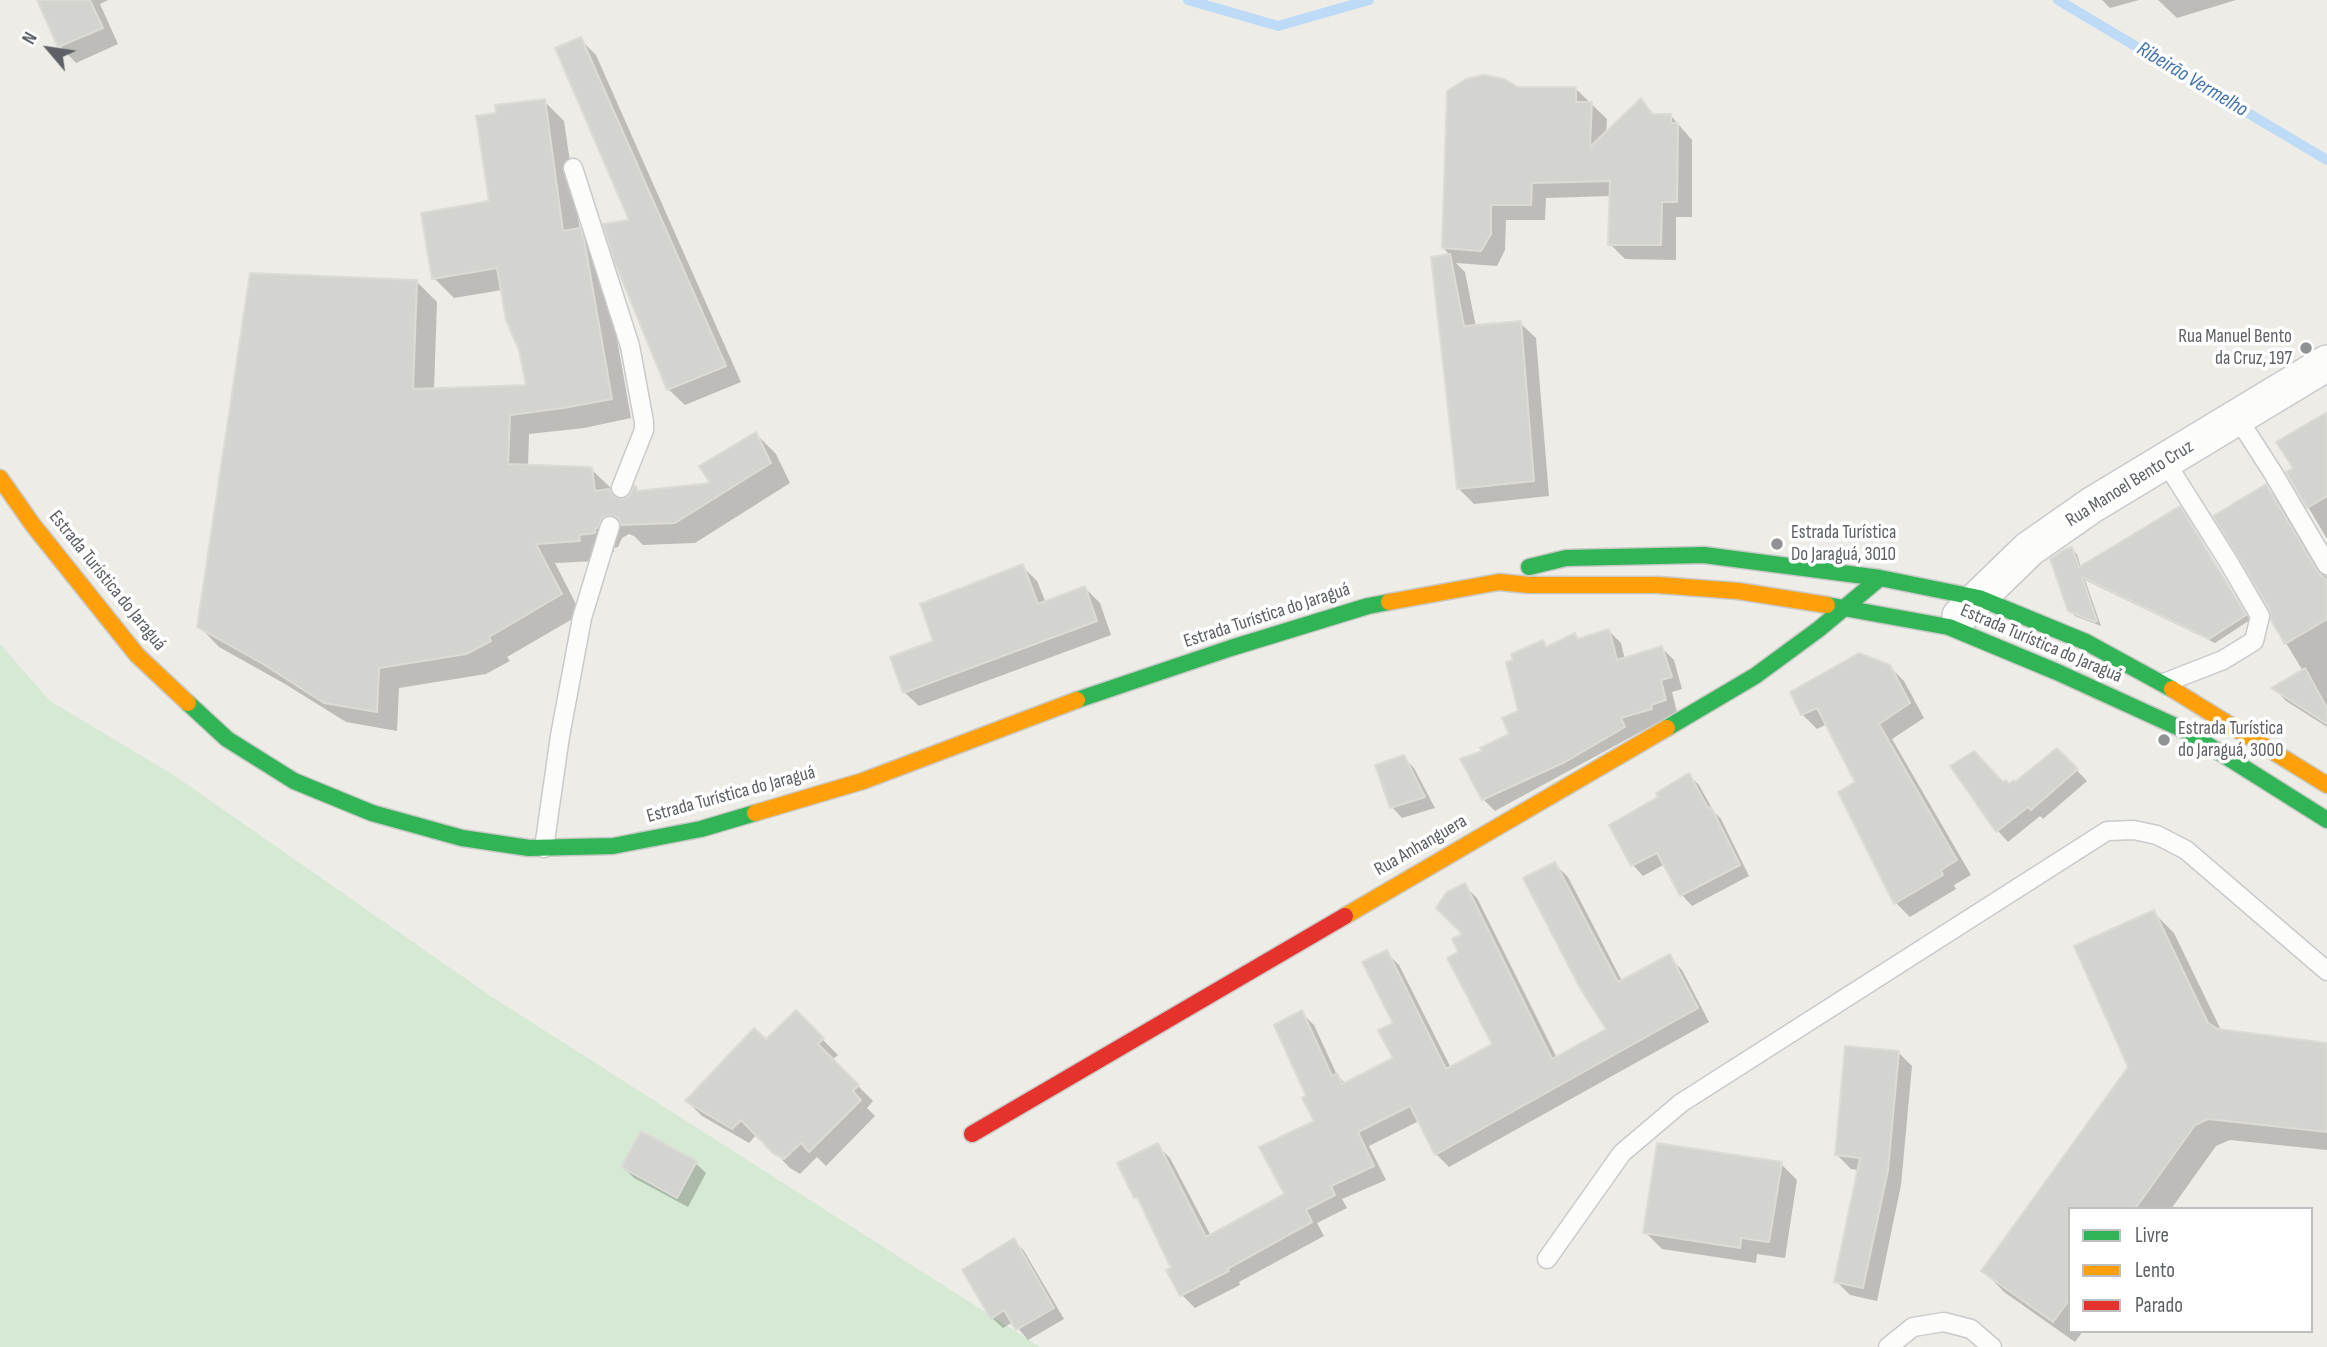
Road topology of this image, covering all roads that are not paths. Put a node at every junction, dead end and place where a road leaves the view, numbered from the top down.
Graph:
1 (573, 168) dead end
2 (2327, 363) edge
3 (2237, 417) junction
4 (2165, 461) junction
5 (0, 478) edge
6 (621, 488) dead end
7 (610, 526) dead end
8 (2327, 565) edge
9 (1880, 578) junction
10 (1499, 582) junction
11 (1979, 598) junction
12 (1847, 608) junction
13 (1949, 627) junction
14 (2164, 683) junction
15 (2327, 785) edge
16 (2327, 820) edge
17 (544, 848) junction
18 (2327, 971) edge
19 (972, 1134) dead end
20 (1547, 1259) dead end
21 (1888, 1347) edge
22 (1992, 1347) edge

1 - 6 lane
2 - 3 street, Rua Manoel Bento Cruz
3 - 4 street, Rua Manoel Bento Cruz
3 - 8 lane
4 - 11 street, Rua Manoel Bento Cruz
4 - 14 lane
5 - 17 main road, Estrada Turística do Jaraguá
7 - 17 lane
9 - 10 main road, Estrada Turística do Jaraguá
9 - 11 main road, Estrada Turística do Jaraguá
9 - 12 main road, Rua Anhanguera
10 - 12 main road, Estrada Turística do Jaraguá
10 - 17 main road, Estrada Turística do Jaraguá
11 - 13 street, Rua Manoel Bento Cruz
11 - 14 main road, Estrada Turística do Jaraguá
12 - 13 main road, Estrada Turística do Jaraguá
12 - 19 main road, Rua Anhanguera
13 - 16 main road, Estrada Turística do Jaraguá
14 - 15 main road, Estrada Turística do Jaraguá
18 - 20 lane
21 - 22 lane

